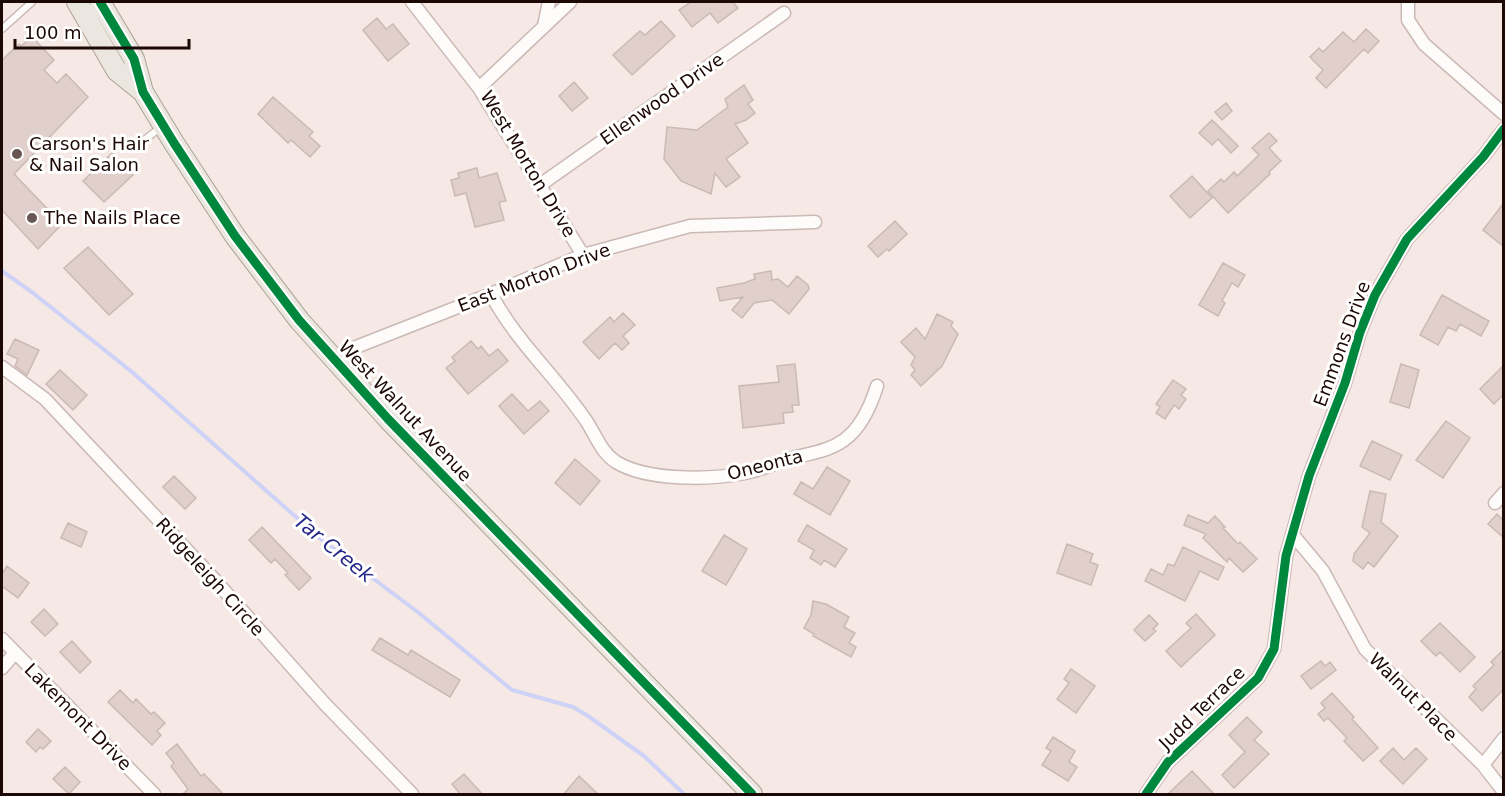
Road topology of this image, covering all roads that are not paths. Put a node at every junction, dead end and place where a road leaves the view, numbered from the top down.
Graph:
1 (32, 2) edge
2 (77, 2) edge
3 (100, 2) edge
4 (412, 2) edge
5 (549, 2) edge
6 (570, 2) edge
7 (1408, 2) edge
8 (784, 13) dead end
9 (544, 26) junction
10 (2, 29) edge
11 (479, 88) junction
12 (143, 92) junction
13 (1503, 114) edge
14 (163, 126) junction
15 (1503, 129) edge
16 (139, 144) dead end
17 (540, 185) junction
18 (815, 222) dead end
19 (583, 255) junction
20 (491, 294) junction
21 (333, 360) junction
22 (2, 367) edge
23 (878, 386) dead end
24 (1503, 493) edge
25 (1495, 503) dead end
26 (1293, 535) junction
27 (2, 639) edge
28 (14, 654) junction
29 (2, 668) edge
30 (1503, 738) edge
31 (1483, 765) junction
32 (1503, 792) edge
33 (154, 795) edge
34 (412, 795) edge
35 (752, 795) edge
36 (1146, 795) edge

1 - 10 lane
2 - 12 main road, West Walnut Avenue
3 - 12 main road, West Walnut Avenue
4 - 11 street
5 - 9 street
6 - 9 street, West Morton Drive
7 - 13 street
8 - 17 street, Ellenwood Drive
9 - 11 street, West Morton Drive
11 - 17 street, West Morton Drive
12 - 14 main road, West Walnut Avenue
14 - 16 lane
14 - 21 main road, West Walnut Avenue
15 - 26 street, Emmons Drive
17 - 19 street, West Morton Drive
18 - 19 street, East Morton Drive
19 - 20 street, East Morton Drive
20 - 21 street, East Morton Drive
20 - 23 street, Oneonta
21 - 35 main road, West Walnut Avenue
22 - 34 street, Ridgeleigh Circle
24 - 25 street
26 - 31 street, Walnut Place
26 - 36 street, Judd Terrace
27 - 28 street, Lakemont Drive
28 - 29 street
28 - 33 street, Lakemont Drive
30 - 31 street
31 - 32 street, Walnut Place

